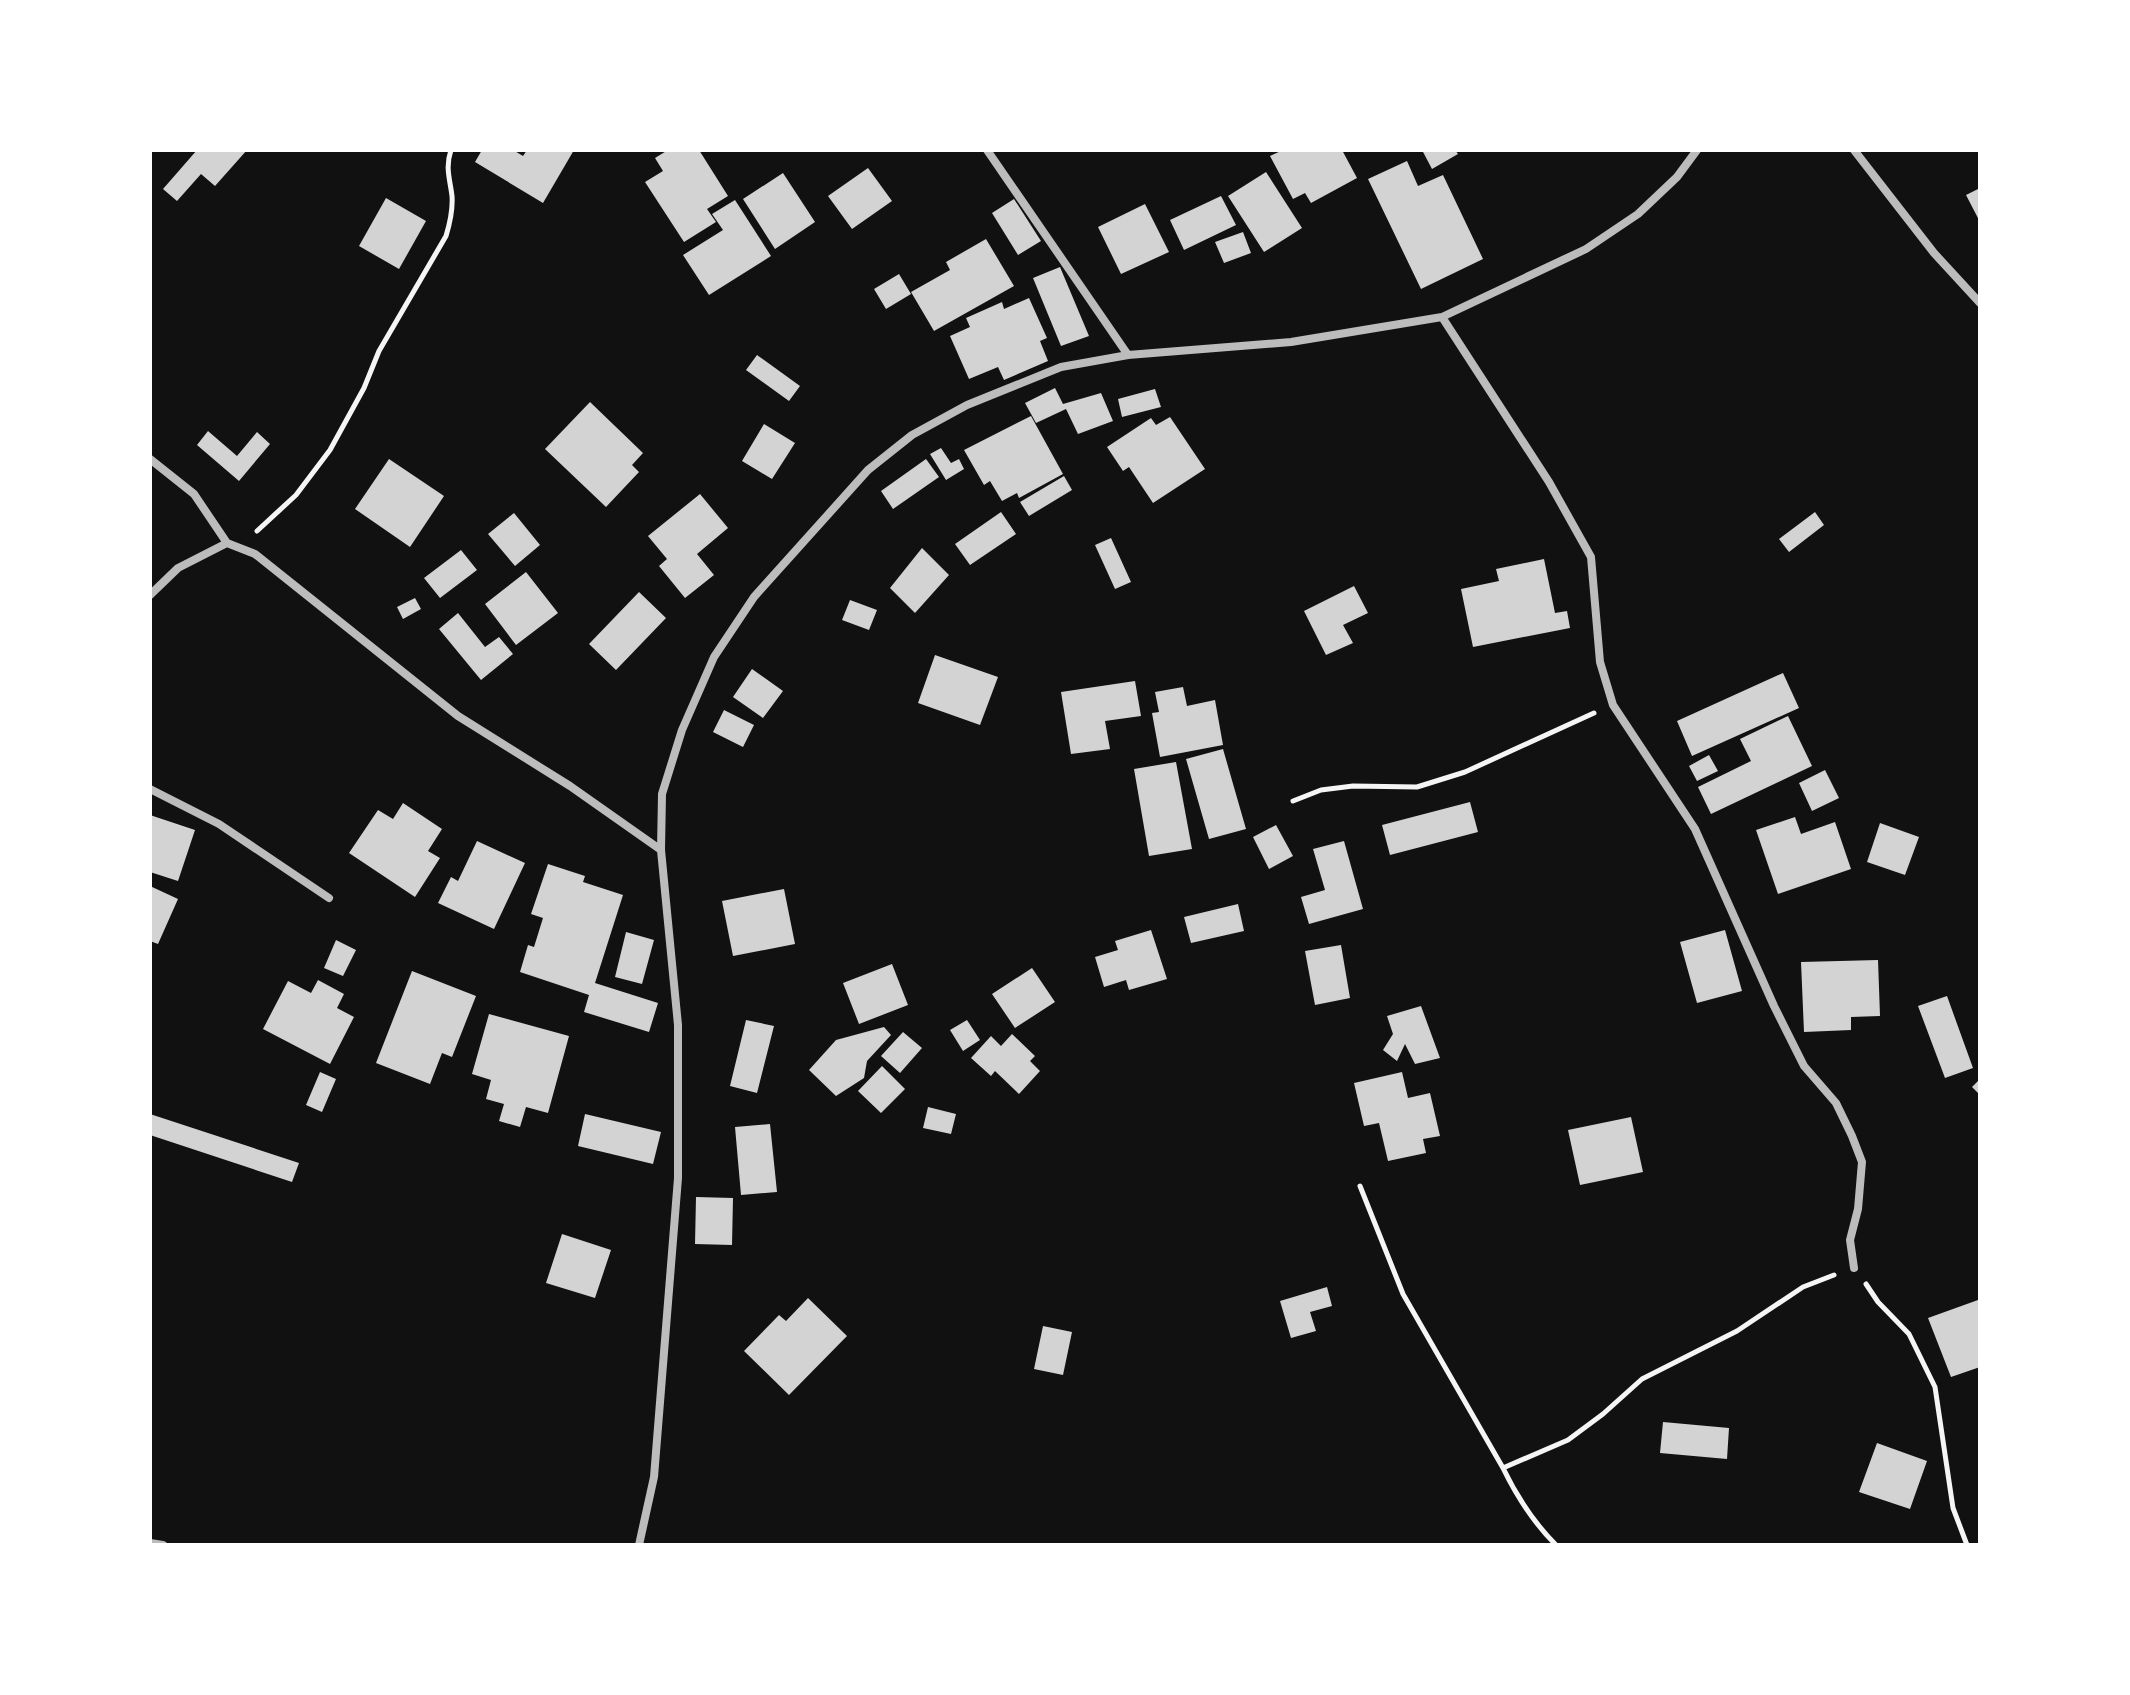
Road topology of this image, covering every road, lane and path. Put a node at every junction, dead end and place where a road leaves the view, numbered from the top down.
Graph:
1 (451, 150) edge
2 (987, 150) edge
3 (1697, 150) edge
4 (1854, 150) edge
5 (1980, 303) edge
6 (1442, 317) junction
7 (1128, 355) junction
8 (150, 459) edge
9 (227, 543) junction
10 (239, 548) junction
11 (150, 595) edge
12 (1613, 705) junction
13 (150, 789) edge
14 (1293, 801) dead end
15 (661, 850) junction
16 (329, 898) dead end
17 (1360, 1186) dead end
18 (1854, 1268) junction
19 (1503, 1468) junction
20 (150, 1543) edge
21 (163, 1545) edge
22 (639, 1545) edge
23 (1556, 1545) edge
24 (1967, 1545) edge

1 - 10 path
2 - 7 street
3 - 6 street
4 - 5 street
6 - 7 street
6 - 12 street
7 - 15 street
8 - 9 street
9 - 10 street
9 - 11 street
10 - 15 street
12 - 14 path
12 - 18 street
13 - 16 street
15 - 22 street
17 - 19 path
18 - 19 path
18 - 24 path
19 - 23 path
20 - 21 street

